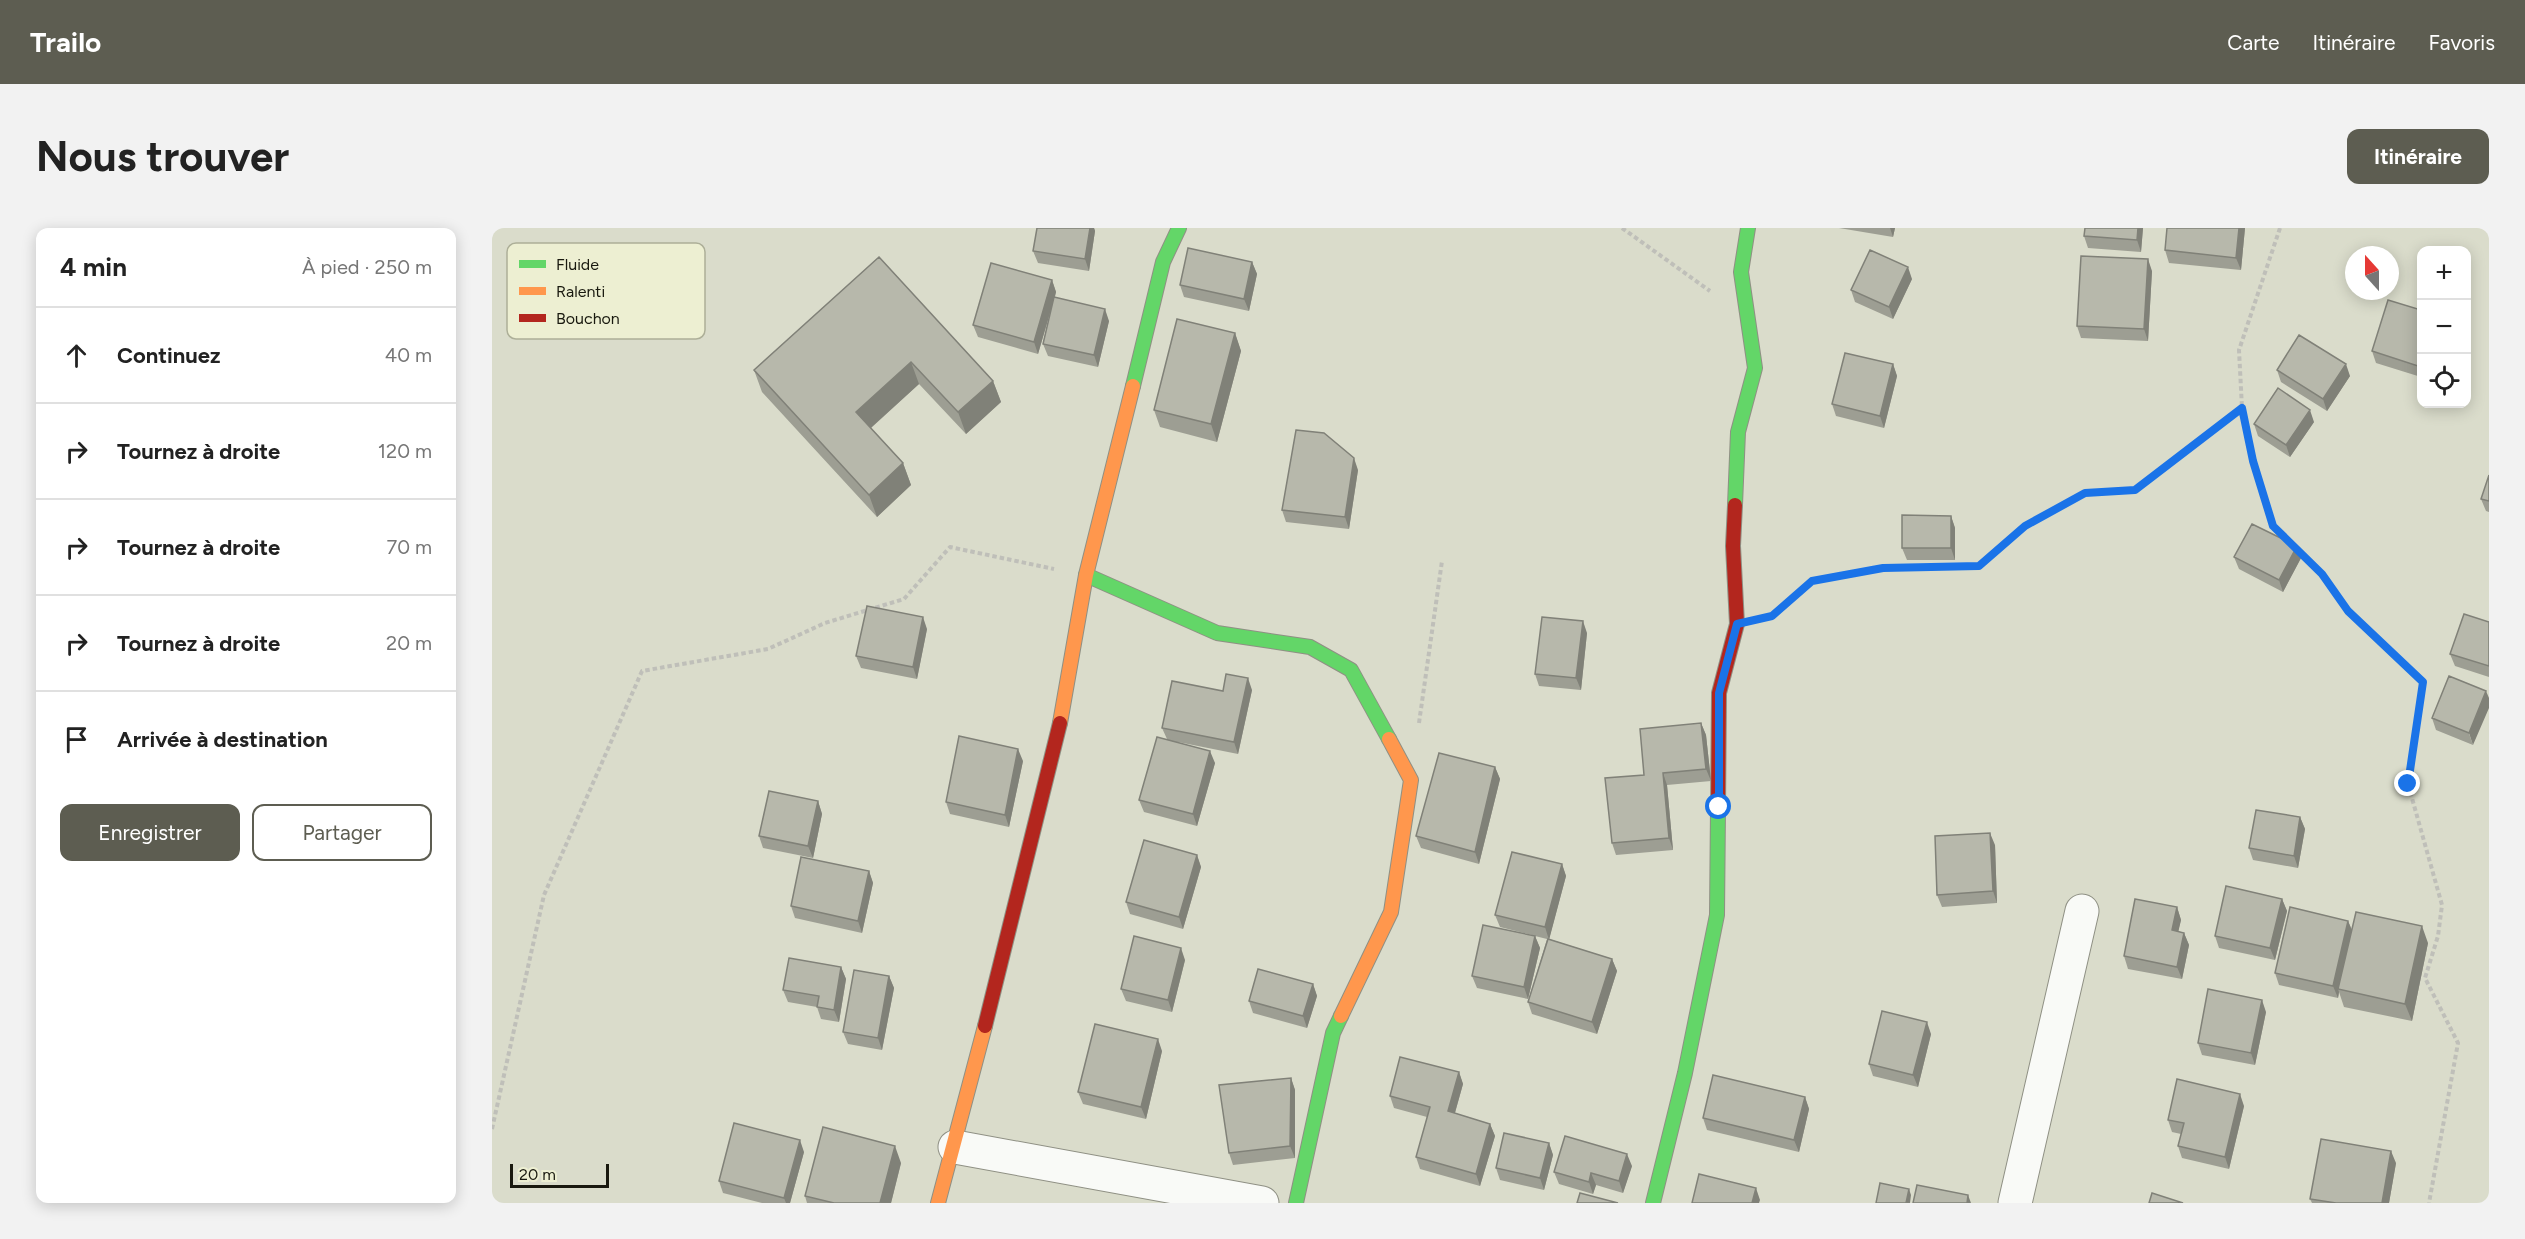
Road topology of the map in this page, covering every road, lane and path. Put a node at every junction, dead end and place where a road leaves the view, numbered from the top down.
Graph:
1 (1179, 228) edge
2 (1622, 228) edge
3 (1748, 228) edge
4 (2280, 228) edge
5 (1748, 317) junction
6 (2242, 408) junction
7 (1442, 561) dead end
8 (1086, 575) junction
9 (1737, 624) junction
10 (1411, 780) junction
11 (2082, 911) dead end
12 (492, 1129) edge
13 (955, 1146) junction
14 (938, 1203) edge
15 (1262, 1203) edge
16 (1296, 1203) edge
17 (1653, 1203) edge
18 (2015, 1203) edge
19 (2429, 1203) edge

1 - 8 street
2 - 5 path
3 - 5 street
4 - 6 path
5 - 9 street
6 - 9 path
6 - 19 path
7 - 10 path
8 - 10 street
8 - 12 path
8 - 13 street
9 - 17 street
10 - 16 street
11 - 18 street
13 - 14 street
13 - 15 street

